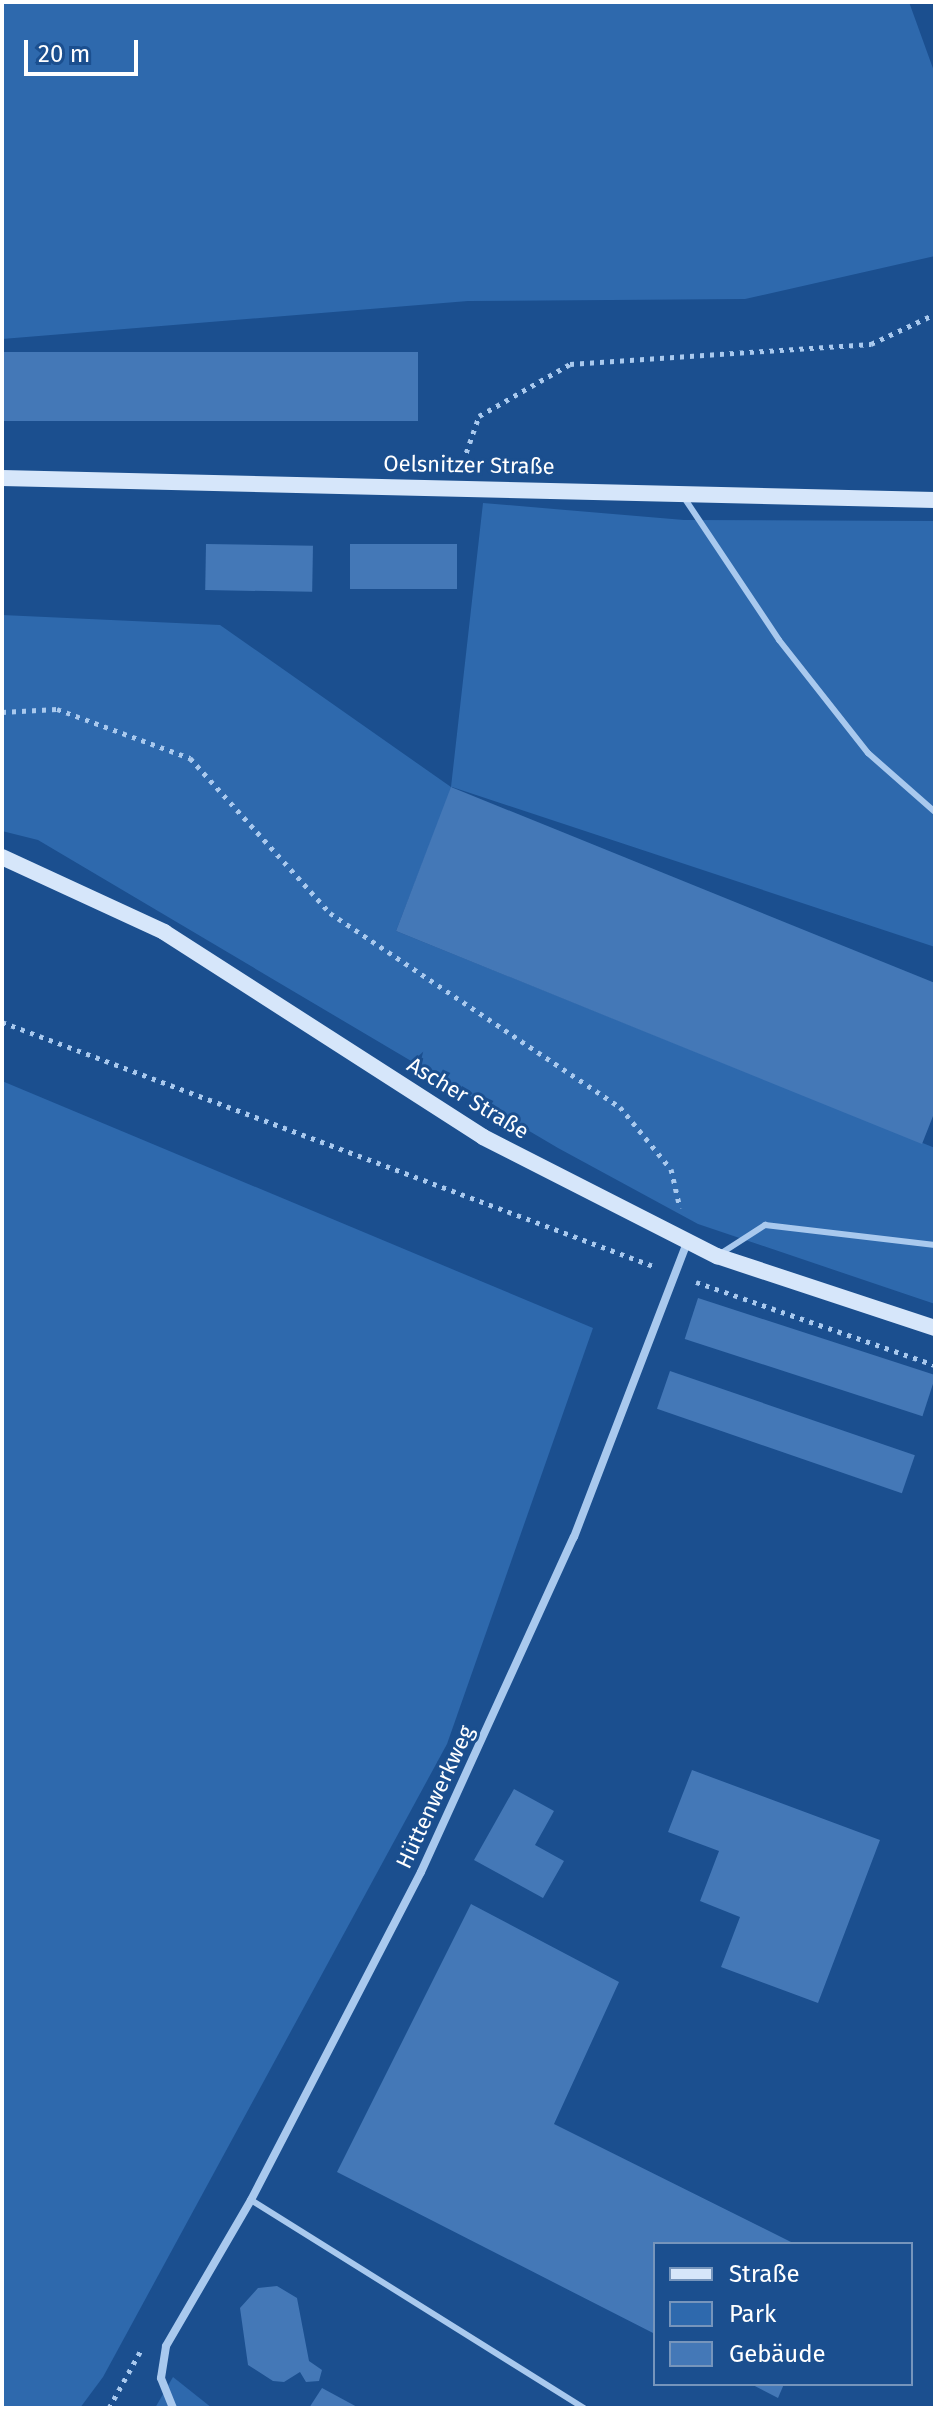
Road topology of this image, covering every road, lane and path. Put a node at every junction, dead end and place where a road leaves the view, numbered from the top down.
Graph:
1 (935, 314) edge
2 (2, 478) edge
3 (454, 486) junction
4 (681, 493) junction
5 (935, 500) edge
6 (2, 712) edge
7 (935, 812) edge
8 (2, 857) edge
9 (2, 1022) edge
10 (688, 1240) junction
11 (935, 1245) edge
12 (717, 1256) junction
13 (673, 1274) junction
14 (935, 1328) edge
15 (935, 1365) edge
16 (251, 2200) junction
17 (166, 2346) junction
18 (109, 2408) edge
19 (173, 2408) edge
20 (584, 2408) edge

1 - 3 path
2 - 3 street, Oelsnitzer Straße
3 - 4 street, Oelsnitzer Straße
4 - 5 street, Oelsnitzer Straße
4 - 7 lane
6 - 10 path
8 - 10 street, Ascher Straße
9 - 13 path
10 - 12 street, Ascher Straße
10 - 13 street, Hüttenwerkweg
11 - 12 lane
12 - 14 street, Ascher Straße
13 - 15 path
13 - 16 street, Hüttenwerkweg
16 - 17 street, Hüttenwerkweg
16 - 20 lane
17 - 18 path
17 - 19 street, Hüttenwerkweg

